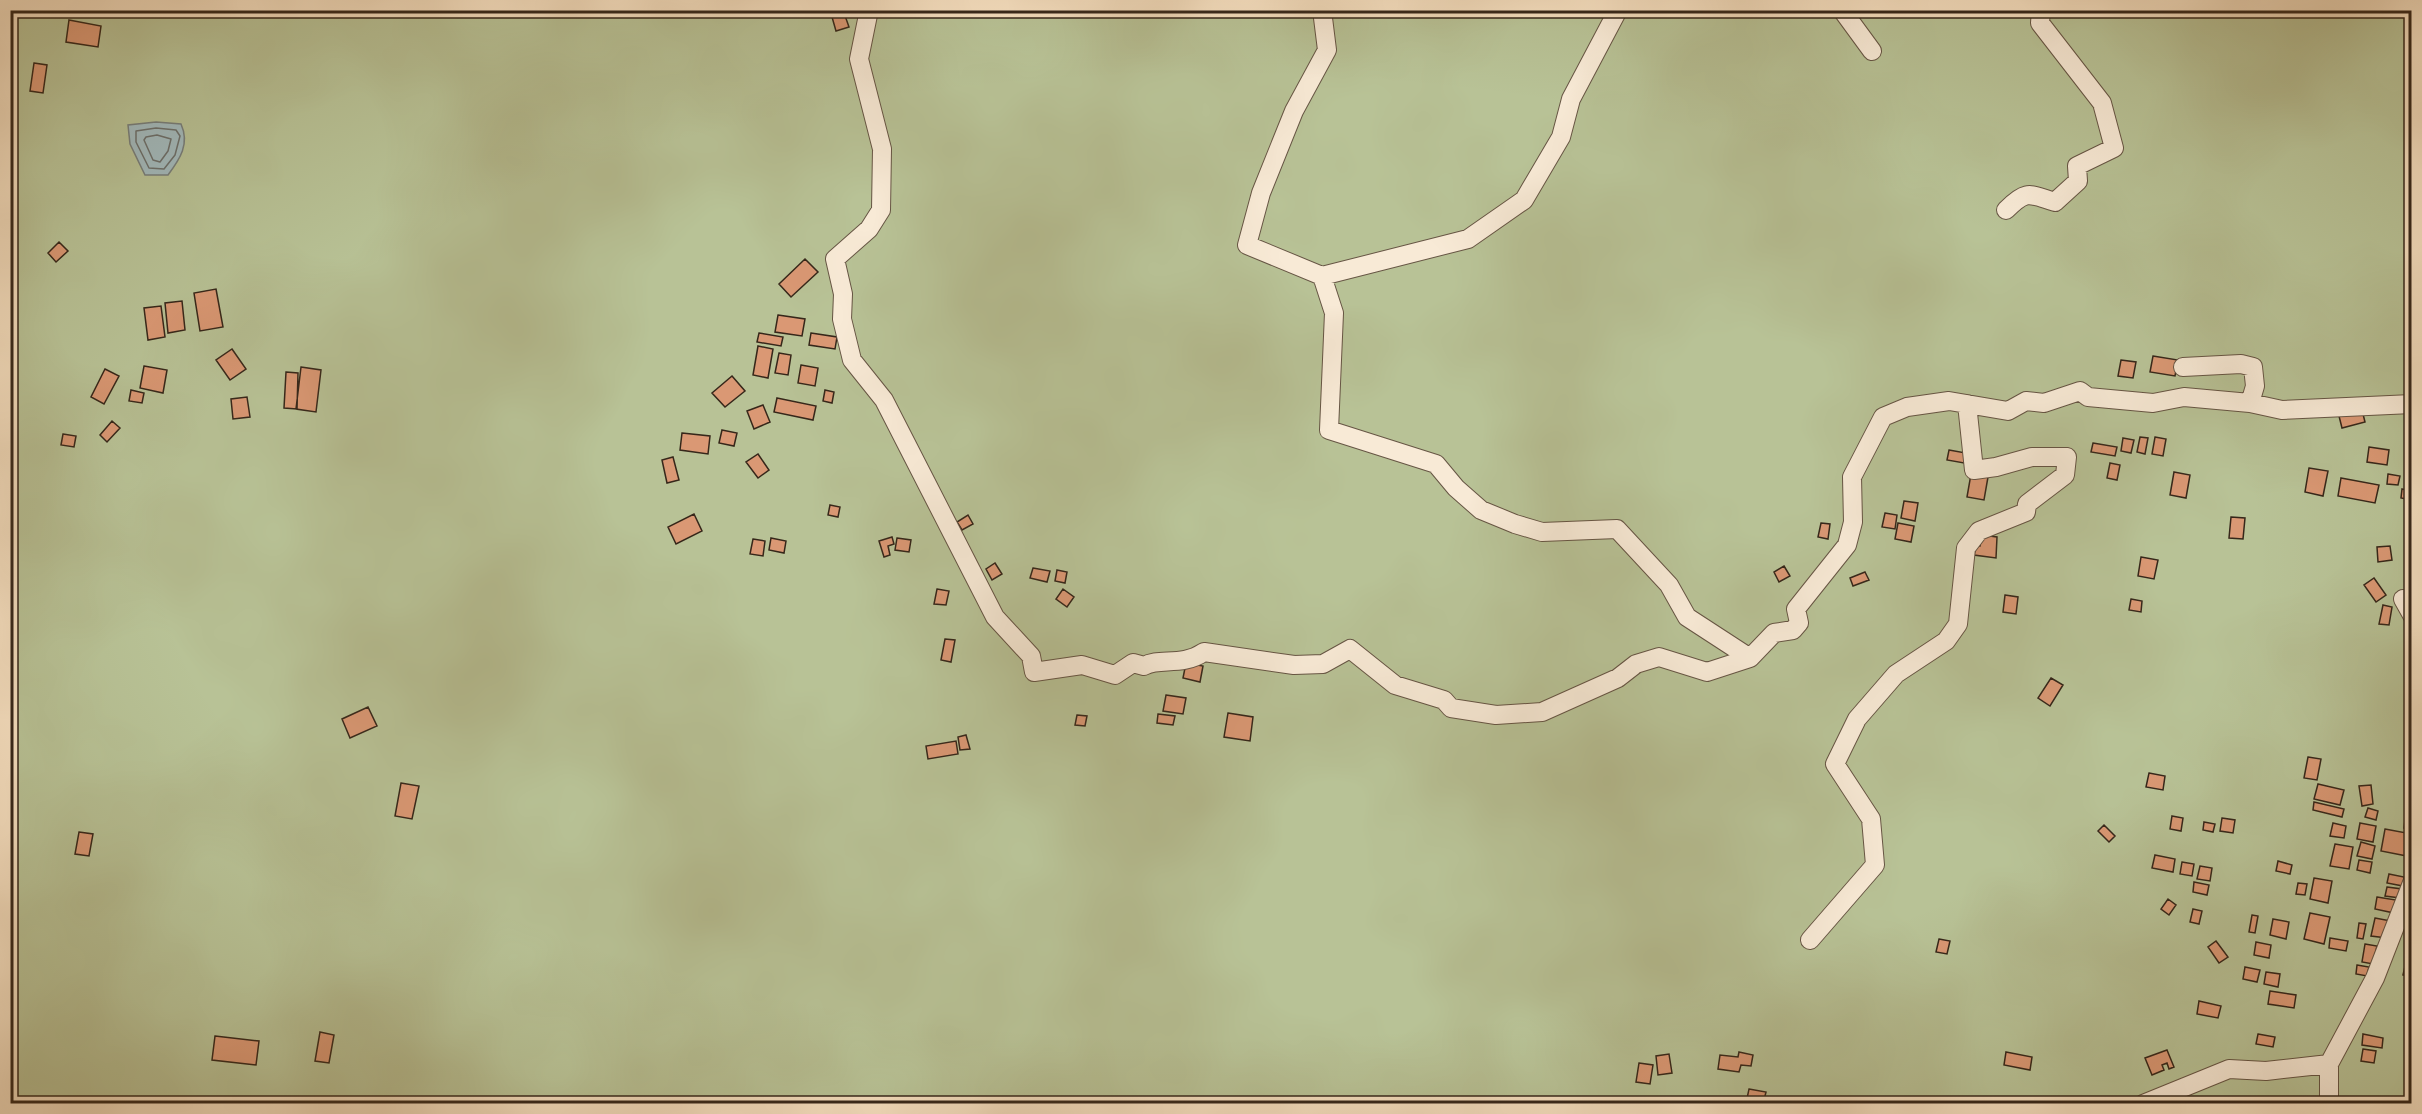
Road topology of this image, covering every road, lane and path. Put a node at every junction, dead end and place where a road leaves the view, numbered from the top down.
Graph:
1 (869, 10) edge
2 (1322, 10) edge
3 (1618, 10) edge
4 (1842, 10) edge
5 (2041, 10) edge
6 (1872, 51) dead end
7 (2006, 210) dead end
8 (1322, 276) junction
9 (2183, 367) dead end
10 (2250, 403) junction
11 (1967, 404) junction
12 (2412, 404) edge
13 (1750, 658) junction
14 (2412, 883) edge
15 (1810, 940) dead end
16 (2329, 1064) junction
17 (2143, 1104) edge
18 (2329, 1104) edge

1 - 13 street
2 - 8 street
3 - 8 street
4 - 6 street
5 - 7 street
8 - 13 street
9 - 10 street
10 - 11 street
10 - 12 street
11 - 13 street
11 - 15 street
14 - 16 street
16 - 17 street
16 - 18 street

